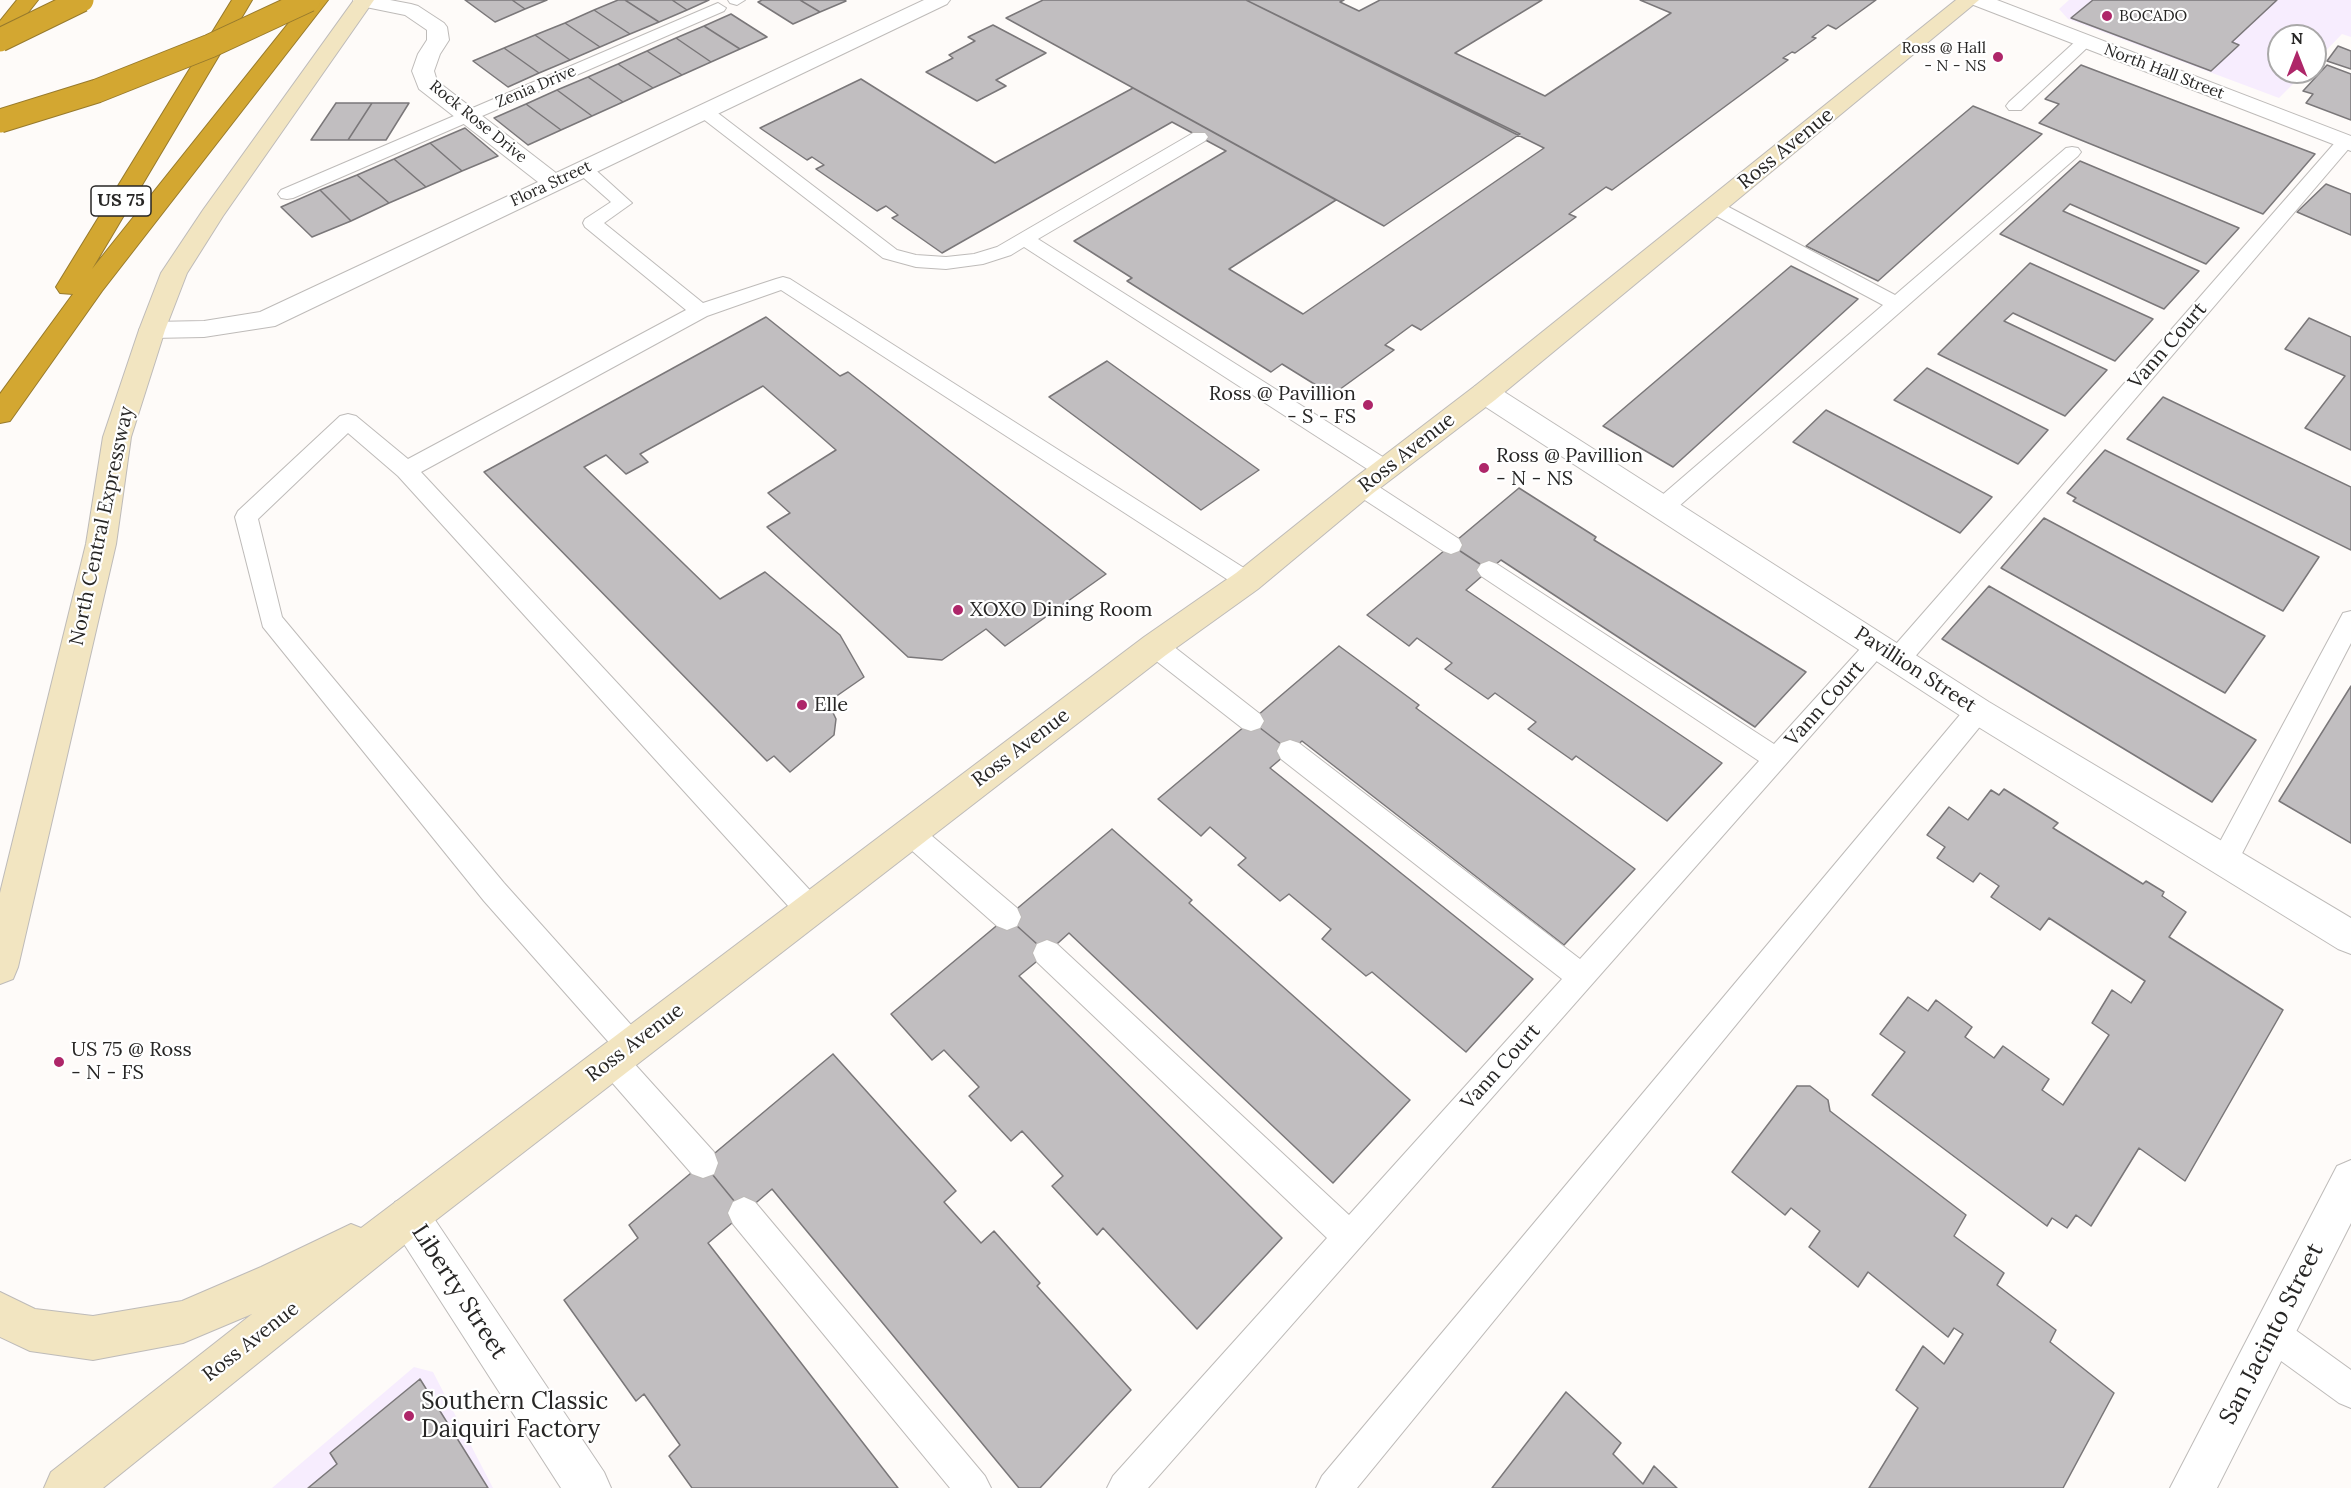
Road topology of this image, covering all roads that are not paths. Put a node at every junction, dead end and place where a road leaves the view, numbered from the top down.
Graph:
1 (28, 0) edge
2 (82, 0) edge
3 (242, 0) edge
4 (309, 0) edge
5 (318, 0) edge
6 (940, 0) edge
7 (1969, 0) edge
8 (1978, 0) edge
9 (364, 1) edge
10 (718, 9) dead end
11 (0, 35) edge
12 (0, 40) edge
13 (2084, 42) junction
14 (2015, 106) dead end
15 (704, 111) junction
16 (470, 116) junction
17 (0, 121) edge
18 (1199, 137) dead end
19 (2348, 143) edge
20 (2072, 152) dead end
21 (583, 168) junction
22 (553, 183) junction
23 (287, 194) dead end
24 (1714, 207) junction
25 (1024, 239) junction
26 (1897, 304) junction
27 (700, 311) junction
28 (152, 330) junction
29 (1485, 393) junction
30 (0, 401) edge
31 (0, 414) edge
32 (406, 470) junction
33 (1374, 478) junction
34 (1662, 508) junction
35 (1451, 545) dead end
36 (1489, 570) dead end
37 (1247, 581) junction
38 (2351, 620) edge
39 (1155, 646) junction
40 (1888, 653) junction
41 (1978, 711) junction
42 (1251, 721) dead end
43 (1290, 751) dead end
44 (1776, 759) junction
45 (910, 833) junction
46 (2225, 859) junction
47 (810, 910) junction
48 (1007, 917) dead end
49 (2351, 938) edge
50 (1047, 953) dead end
51 (0, 967) edge
52 (1581, 977) junction
53 (621, 1054) junction
54 (703, 1163) dead end
55 (2351, 1180) edge
56 (744, 1213) dead end
57 (409, 1216) junction
58 (1349, 1237) junction
59 (0, 1313) edge
60 (2271, 1333) junction
61 (2351, 1391) edge
62 (67, 1488) edge
63 (588, 1488) edge
64 (973, 1488) edge
65 (1125, 1488) edge
66 (1334, 1488) edge
67 (2193, 1488) edge

1 - 11 highway
2 - 12 highway, bridge
3 - 30 highway, US 75
4 - 17 highway, bridge
5 - 31 highway
6 - 15 street, Flora Street
7 - 24 main road, Ross Avenue
8 - 13 street, North Hall Street
9 - 16 street, Rock Rose Drive
9 - 28 main road, North Central Expressway
10 - 16 lane, Zenia Drive
13 - 14 lane
13 - 19 street, North Hall Street
15 - 21 street, Flora Street
15 - 25 lane
16 - 22 street, Rock Rose Drive
16 - 23 lane, Zenia Drive
18 - 25 lane
19 - 40 lane, Vann Court
20 - 26 lane
21 - 22 street, Flora Street
21 - 27 lane
22 - 28 street, Flora Street
24 - 26 lane
24 - 29 main road, Ross Avenue
25 - 33 lane
26 - 34 lane
27 - 32 lane
27 - 37 lane
28 - 51 main road, North Central Expressway
29 - 33 main road, Ross Avenue
29 - 34 street, Pavillion Street
32 - 47 lane
32 - 53 lane
33 - 35 lane
33 - 37 main road, Ross Avenue
34 - 40 street, Pavillion Street
36 - 44 lane
37 - 39 main road, Ross Avenue
38 - 46 lane
39 - 42 lane
39 - 45 main road, Ross Avenue
40 - 41 street, Pavillion Street
40 - 44 lane, Vann Court
41 - 46 street, Pavillion Street
41 - 66 lane
43 - 52 lane
44 - 52 lane, Vann Court
45 - 47 main road, Ross Avenue
45 - 48 lane
46 - 49 street, Pavillion Street
47 - 53 main road, Ross Avenue
50 - 58 lane
52 - 58 lane, Vann Court
53 - 54 lane
53 - 57 main road, Ross Avenue
55 - 60 street, San Jacinto Street
56 - 64 lane
57 - 59 main road
57 - 62 main road, Ross Avenue
57 - 63 street, Liberty Street
58 - 65 lane, Vann Court
60 - 61 lane
60 - 67 street, San Jacinto Street

